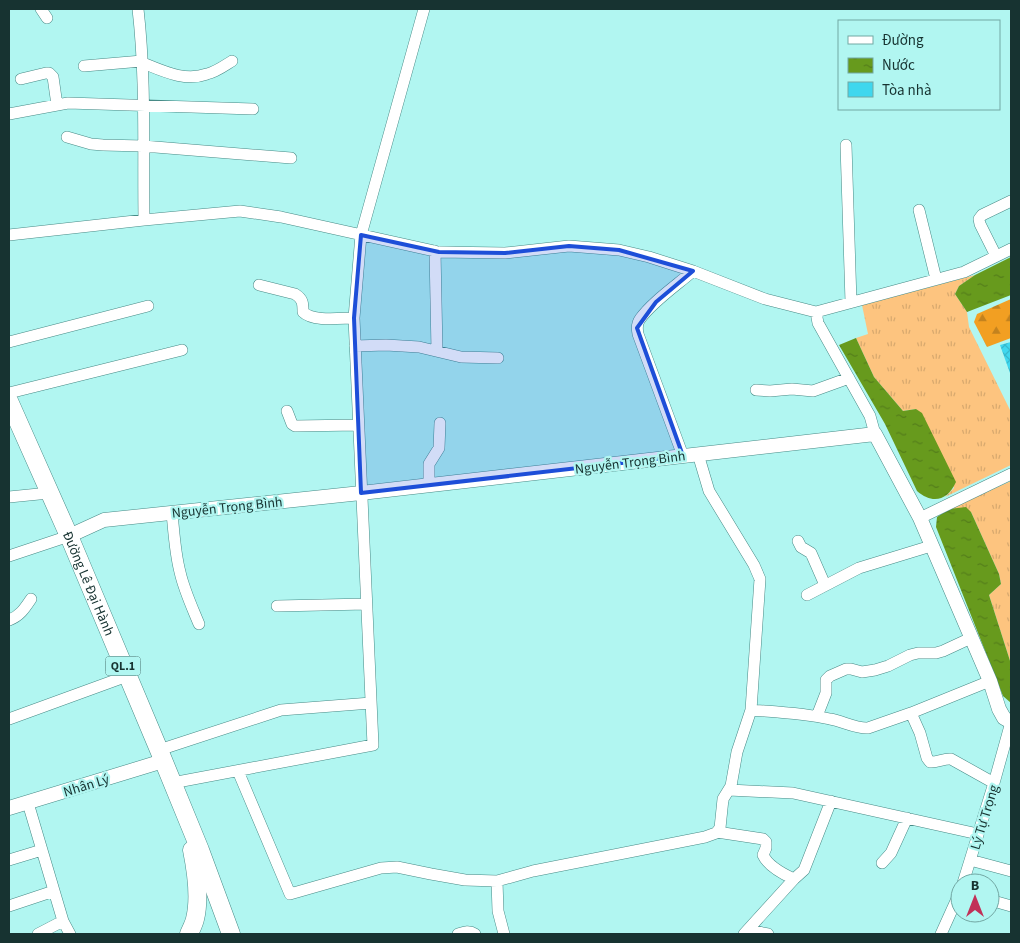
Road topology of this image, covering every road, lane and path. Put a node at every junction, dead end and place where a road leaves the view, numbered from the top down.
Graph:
1 (138, 9) edge
2 (424, 9) edge
3 (232, 61) dead end
4 (142, 62) junction
5 (84, 66) dead end
6 (21, 79) dead end
7 (57, 105) junction
8 (144, 106) junction
9 (254, 109) dead end
10 (9, 114) edge
11 (67, 137) dead end
12 (846, 145) dead end
13 (143, 146) junction
14 (291, 158) dead end
15 (1011, 201) edge
16 (919, 210) dead end
17 (144, 220) junction
18 (9, 235) edge
19 (361, 235) junction
20 (1011, 249) edge
21 (435, 251) junction
22 (996, 256) junction
23 (693, 271) junction
24 (936, 279) junction
25 (259, 285) dead end
26 (850, 302) junction
27 (148, 306) dead end
28 (816, 312) junction
29 (354, 318) junction
30 (9, 342) edge
31 (355, 346) junction
32 (182, 350) dead end
33 (437, 351) junction
34 (498, 358) dead end
35 (849, 378) junction
36 (756, 390) dead end
37 (9, 393) edge
38 (9, 401) edge
39 (287, 411) dead end
40 (440, 423) dead end
41 (358, 425) junction
42 (875, 434) junction
43 (698, 454) junction
44 (682, 456) junction
45 (1011, 474) edge
46 (429, 485) junction
47 (50, 492) junction
48 (361, 492) junction
49 (9, 497) edge
50 (172, 513) junction
51 (920, 518) junction
52 (69, 536) junction
53 (798, 541) dead end
54 (932, 546) junction
55 (9, 556) edge
56 (826, 586) junction
57 (808, 595) dead end
58 (31, 599) dead end
59 (366, 604) junction
60 (277, 606) dead end
61 (9, 620) edge
62 (199, 624) dead end
63 (971, 638) junction
64 (127, 676) junction
65 (990, 681) junction
66 (370, 703) junction
67 (751, 710) junction
68 (911, 713) junction
69 (817, 716) junction
70 (9, 719) edge
71 (1011, 722) edge
72 (161, 755) junction
73 (238, 770) junction
74 (172, 783) junction
75 (994, 783) junction
76 (729, 790) junction
77 (831, 801) junction
78 (28, 802) junction
79 (181, 804) junction
80 (9, 808) edge
81 (907, 818) junction
82 (717, 832) junction
83 (978, 834) junction
84 (42, 850) junction
85 (9, 860) edge
86 (970, 860) junction
87 (882, 863) dead end
88 (1011, 871) edge
89 (966, 873) edge
90 (794, 879) junction
91 (497, 880) junction
92 (54, 891) junction
93 (218, 901) junction
94 (9, 906) edge
95 (950, 914) edge
96 (63, 921) junction
97 (746, 932) edge
98 (38, 934) edge
99 (70, 934) edge
100 (189, 934) edge
101 (225, 934) edge
102 (231, 934) edge
103 (458, 934) edge
104 (475, 934) edge
105 (504, 934) edge
106 (768, 934) edge
107 (941, 934) edge

1 - 4 street
2 - 19 street
3 - 4 street
4 - 5 street
4 - 8 street
6 - 7 street
7 - 8 street
7 - 10 street
8 - 9 street
8 - 13 street
11 - 13 street
12 - 26 street
13 - 14 street
13 - 17 street
15 - 22 street
16 - 24 street
17 - 18 street
17 - 19 street
19 - 21 street
19 - 29 street
20 - 22 street
21 - 23 street
21 - 33 street
22 - 24 street
23 - 28 street
23 - 44 street
24 - 26 street
25 - 29 street
26 - 28 street
27 - 30 street
28 - 35 street
29 - 31 street
31 - 33 street
31 - 41 street
32 - 37 street
33 - 34 street
35 - 36 street
35 - 42 street
38 - 47 main road, Đường Lê Đại Hành / QL.1
39 - 41 street
40 - 46 street
41 - 48 street
42 - 43 street, Nguyễn Trọng Bình
42 - 51 street
43 - 44 street, Nguyễn Trọng Bình
43 - 67 street
44 - 46 street, Nguyễn Trọng Bình
45 - 51 street
46 - 48 street, Nguyễn Trọng Bình
47 - 49 street
47 - 52 main road, Đường Lê Đại Hành / QL.1
48 - 50 street, Nguyễn Trọng Bình
48 - 59 street
50 - 52 street, Nguyễn Trọng Bình
50 - 62 street
51 - 54 street
52 - 55 street
52 - 64 main road, Đường Lê Đại Hành / QL.1
53 - 56 street
54 - 56 street
54 - 63 street
56 - 57 street
58 - 61 street
59 - 60 street
59 - 66 street
63 - 65 street
63 - 69 street
64 - 70 street
64 - 72 main road, Đường Lê Đại Hành / QL.1
65 - 68 street
65 - 71 street
66 - 72 street
66 - 73 street
67 - 69 street
67 - 76 street
68 - 69 street
68 - 75 street
71 - 75 street, Lý Tự Trọng
72 - 74 main road, Đường Lê Đại Hành / QL.1
72 - 78 street, Nhân Lý
73 - 74 street
73 - 91 street
74 - 79 main road, Đường Lê Đại Hành / QL.1
75 - 83 street, Lý Tự Trọng
76 - 77 street
76 - 82 street
77 - 81 street
77 - 90 street
78 - 80 street, Nhân Lý
78 - 84 street
79 - 93 main road, Đường Lê Đại Hành / QL.1
79 - 100 main road
81 - 83 street
81 - 87 street
82 - 90 street
82 - 91 street
83 - 86 street, Lý Tự Trọng
84 - 85 street
84 - 92 street
86 - 88 street
86 - 89 street, Lý Tự Trọng
90 - 97 street
91 - 105 street
92 - 94 street
92 - 96 street
93 - 101 main road
93 - 102 main road, Đường Lê Đại Hành / QL.1
95 - 107 street
96 - 98 street
96 - 99 street
97 - 106 street
103 - 104 street

